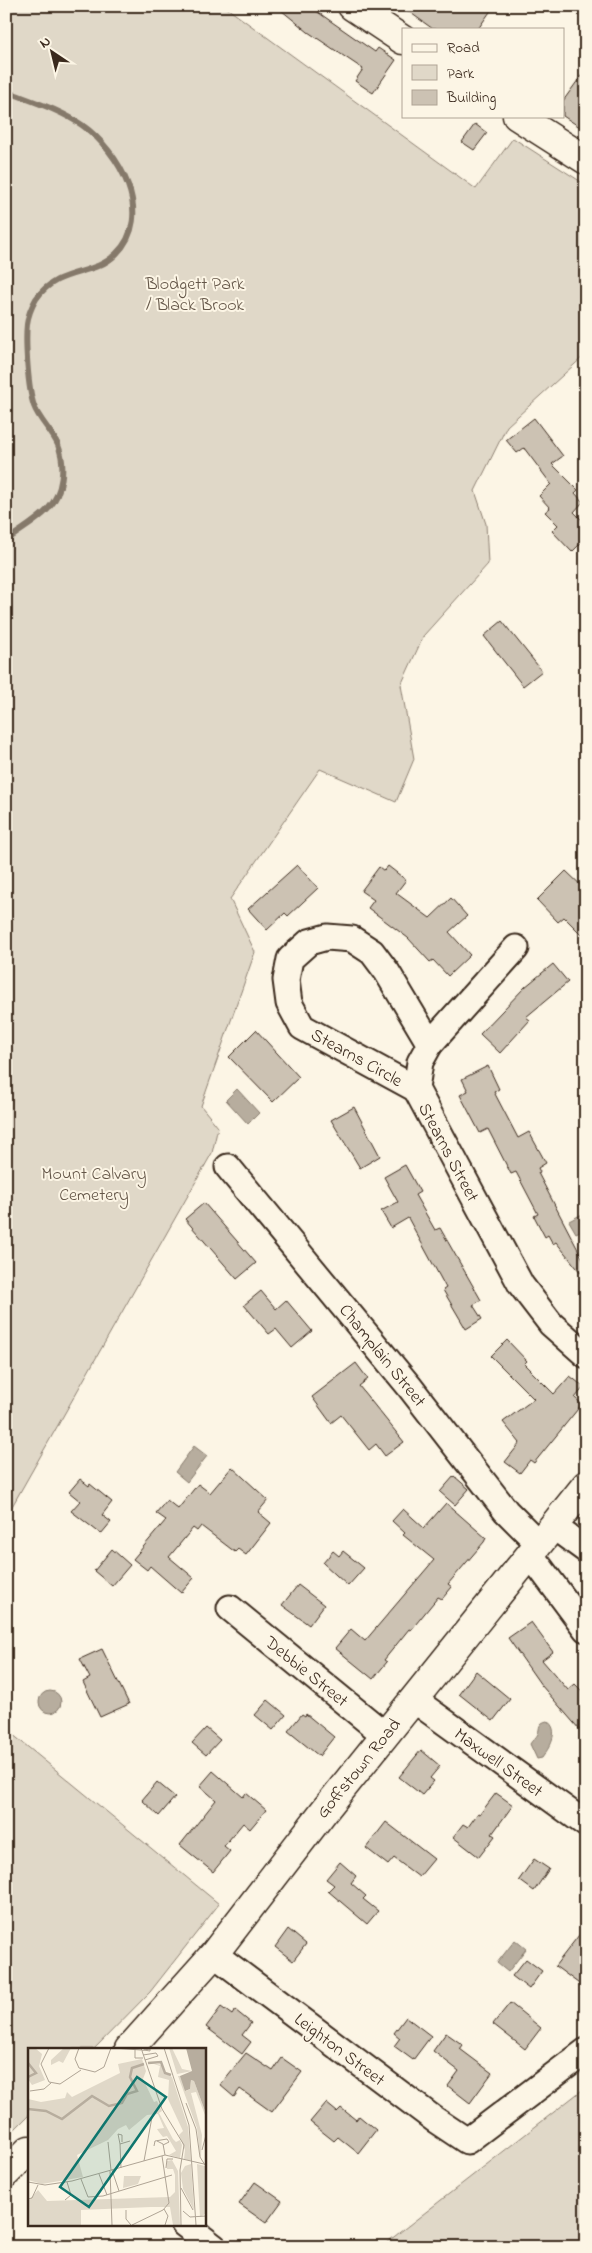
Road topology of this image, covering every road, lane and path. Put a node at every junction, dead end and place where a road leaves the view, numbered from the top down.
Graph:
1 (352, 6) edge
2 (402, 39) edge
3 (520, 118) edge
4 (586, 160) edge
5 (516, 948) dead end
6 (430, 1044) junction
7 (416, 1089) junction
8 (228, 1167) dead end
9 (586, 1355) edge
10 (586, 1485) edge
11 (541, 1541) junction
12 (586, 1550) edge
13 (230, 1608) dead end
14 (586, 1629) edge
15 (413, 1700) junction
16 (384, 1735) junction
17 (586, 1824) edge
18 (214, 1954) junction
19 (130, 2048) edge
20 (586, 2051) edge
21 (28, 2151) edge
22 (6, 2173) edge
23 (187, 2226) edge
24 (214, 2247) edge

1 - 2 main road
3 - 4 main road
5 - 6 street, Stearns Street
6 - 7 street, Stearns Street
6 - 7 street, Stearns Circle
7 - 9 street, Stearns Street
8 - 11 street, Champlain Street
10 - 11 main road, Goffstown Road
11 - 12 street
11 - 14 street
11 - 15 main road, Goffstown Road
13 - 16 street, Debbie Street
15 - 16 main road, Goffstown Road
15 - 17 street, Maxwell Street
16 - 18 main road, Goffstown Road
18 - 19 main road, Goffstown Road
18 - 20 street, Leighton Street
21 - 22 main road
23 - 24 street

